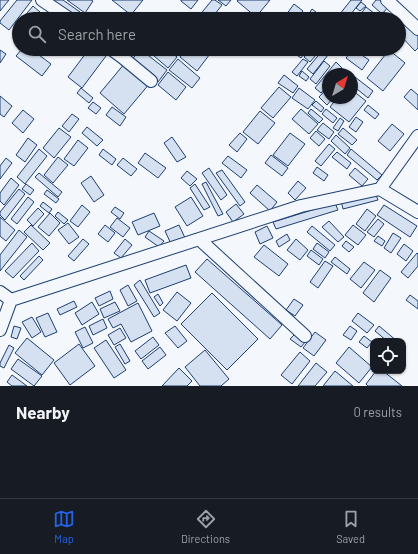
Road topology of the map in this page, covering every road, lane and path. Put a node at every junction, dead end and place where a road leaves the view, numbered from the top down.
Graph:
1 (42, 0) edge
2 (388, 0) edge
3 (60, 12) edge
4 (400, 12) edge
5 (406, 17) edge
6 (418, 29) edge
7 (121, 56) edge
8 (150, 82) dead end
9 (418, 136) edge
10 (380, 189) junction
11 (418, 212) edge
12 (199, 239) junction
13 (0, 292) edge
14 (11, 300) junction
15 (0, 330) edge
16 (305, 336) dead end

1 - 3 street
2 - 4 street
5 - 6 street
7 - 8 street
9 - 10 street
10 - 11 street
10 - 12 street
12 - 14 street
12 - 16 street
13 - 14 street
14 - 15 street

